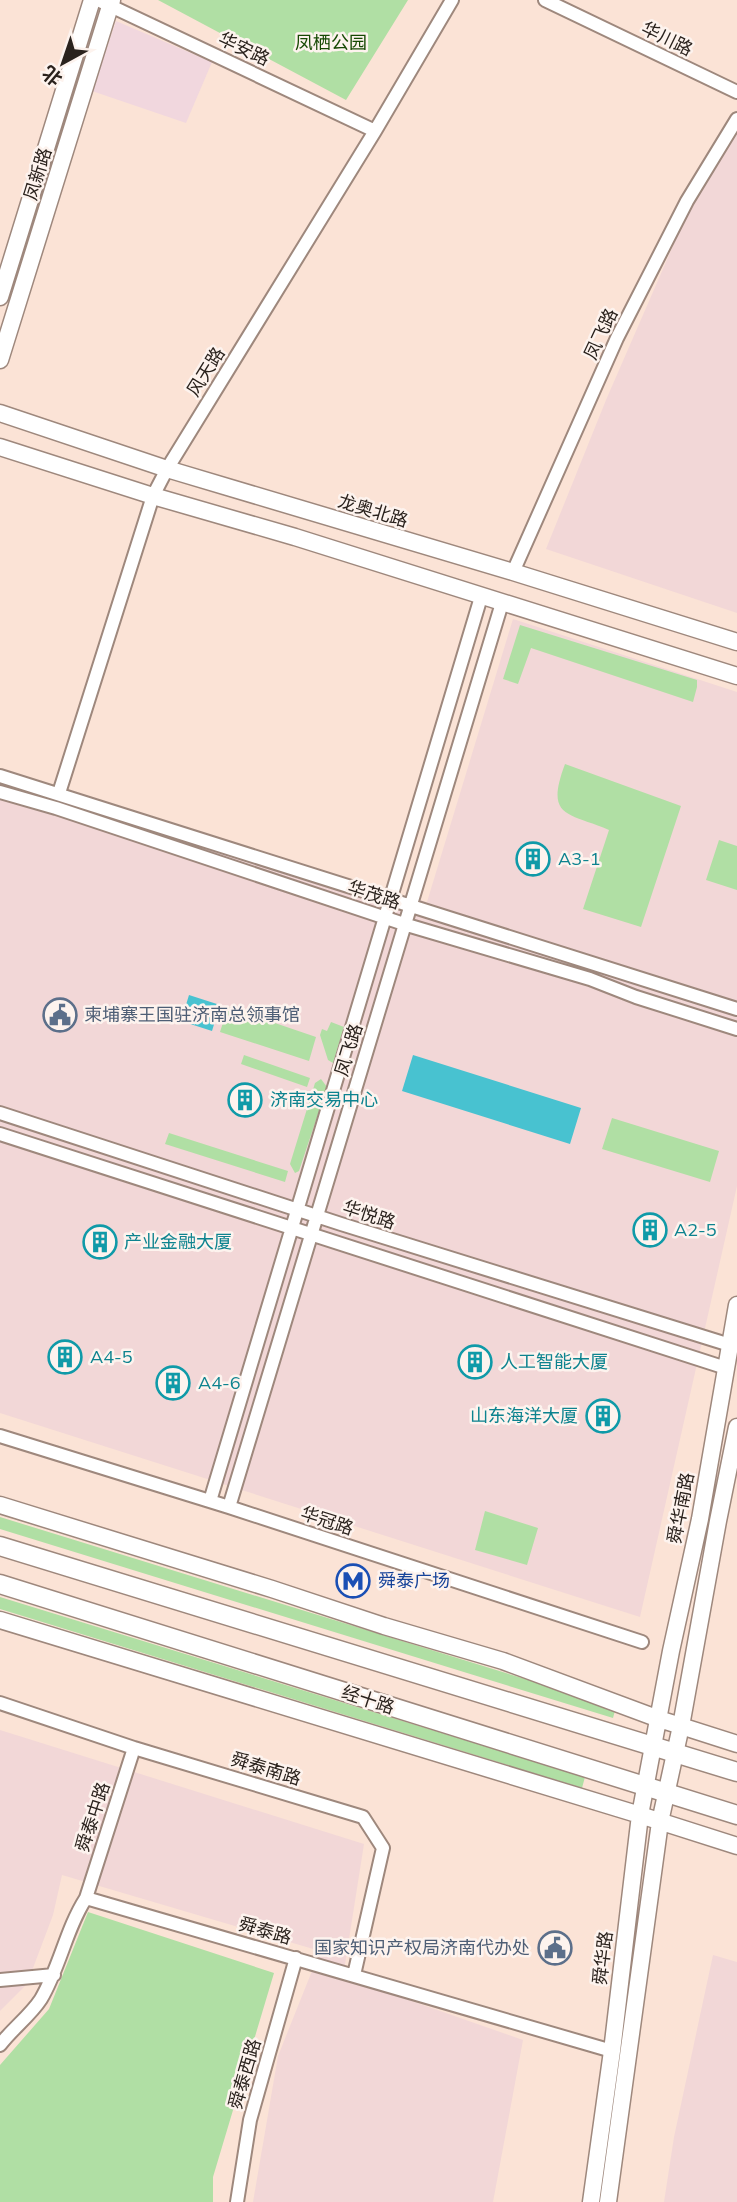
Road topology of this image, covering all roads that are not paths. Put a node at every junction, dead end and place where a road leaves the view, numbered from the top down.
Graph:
1 (92, 0) edge
2 (452, 0) edge
3 (545, 0) edge
4 (107, 2) edge
5 (737, 92) edge
6 (737, 119) edge
7 (375, 131) junction
8 (0, 297) edge
9 (0, 360) edge
10 (0, 413) edge
11 (0, 447) edge
12 (167, 469) junction
13 (153, 496) junction
14 (513, 572) junction
15 (481, 597) junction
16 (502, 603) junction
17 (737, 642) edge
18 (737, 677) edge
19 (0, 776) edge
20 (0, 792) edge
21 (59, 793) junction
22 (391, 899) junction
23 (412, 906) junction
24 (385, 918) junction
25 (407, 925) junction
26 (737, 1009) edge
27 (737, 1029) edge
28 (0, 1113) edge
29 (0, 1134) edge
30 (298, 1209) junction
31 (317, 1216) junction
32 (293, 1227) junction
33 (312, 1234) junction
34 (737, 1305) edge
35 (730, 1345) junction
36 (726, 1368) junction
37 (737, 1427) edge
38 (0, 1436) edge
39 (209, 1501) junction
40 (0, 1505) edge
41 (229, 1507) junction
42 (0, 1546) edge
43 (0, 1584) edge
44 (0, 1620) edge
45 (642, 1642) dead end
46 (0, 1703) edge
47 (659, 1718) junction
48 (681, 1726) junction
49 (737, 1744) edge
50 (134, 1748) junction
51 (653, 1748) junction
52 (675, 1754) junction
53 (737, 1772) edge
54 (645, 1787) junction
55 (666, 1793) junction
56 (639, 1815) junction
57 (737, 1815) edge
58 (660, 1822) junction
59 (737, 1846) edge
60 (86, 1898) junction
61 (296, 1958) junction
62 (54, 1975) junction
63 (354, 1975) junction
64 (0, 1980) edge
65 (0, 2045) edge
66 (612, 2051) junction
67 (237, 2202) edge
68 (591, 2202) edge
69 (608, 2202) edge

1 - 8 main road
2 - 7 street, 风天路
3 - 5 street, 华川路
4 - 7 street, 华安路
4 - 9 main road, 凤新路
6 - 14 street, 凤飞路
7 - 12 street, 风天路
10 - 12 main road, 龙奥北路
11 - 13 main road
12 - 13 street, 风天路
12 - 14 main road, 龙奥北路
13 - 15 main road
13 - 21 street, 风天路
14 - 17 main road, 龙奥北路
15 - 16 main road
15 - 22 street, 凤飞路
16 - 18 main road
16 - 23 street, 凤飞路
19 - 21 street, 华茂路
20 - 24 street, 华茂路
21 - 22 street, 华茂路
22 - 23 street, 华茂路
22 - 24 street, 凤飞路
23 - 25 street, 凤飞路
23 - 26 street, 华茂路
24 - 25 street, 华茂路
24 - 30 street, 凤飞路
25 - 27 street, 华茂路
25 - 31 street, 凤飞路
28 - 30 street, 华悦路
29 - 32 street
30 - 31 street, 华悦路
30 - 32 street, 凤飞路
31 - 33 street, 凤飞路
31 - 35 street, 华悦路
32 - 33 street
32 - 39 street, 凤飞路
33 - 36 street
33 - 41 street, 凤飞路
34 - 35 main road, 舜华南路
35 - 36 main road, 舜华南路
36 - 47 main road, 舜华南路
37 - 48 main road
38 - 39 street, 华冠路
39 - 41 street, 华冠路
40 - 47 main road
41 - 45 street, 华冠路
42 - 51 highway
43 - 54 highway, 经十路
44 - 56 main road, 经十路
46 - 50 street, 舜泰南路
47 - 48 main road
47 - 51 main road, 舜华路
48 - 49 main road
48 - 52 main road
50 - 60 street, 舜泰中路
50 - 63 street, 舜泰南路
51 - 52 highway
51 - 54 main road, 舜华路
52 - 53 highway
52 - 55 main road
54 - 55 highway, 经十路
54 - 56 main road, 舜华路
55 - 57 highway, 经十路
55 - 58 main road
56 - 58 main road, 经十路
56 - 66 main road, 舜华路
58 - 59 main road
58 - 69 main road
60 - 61 street, 舜泰路
60 - 62 street
61 - 63 street, 舜泰路
61 - 67 street, 舜泰西路
62 - 64 street
62 - 65 street
63 - 66 street, 舜泰路
66 - 68 main road, 舜华路

